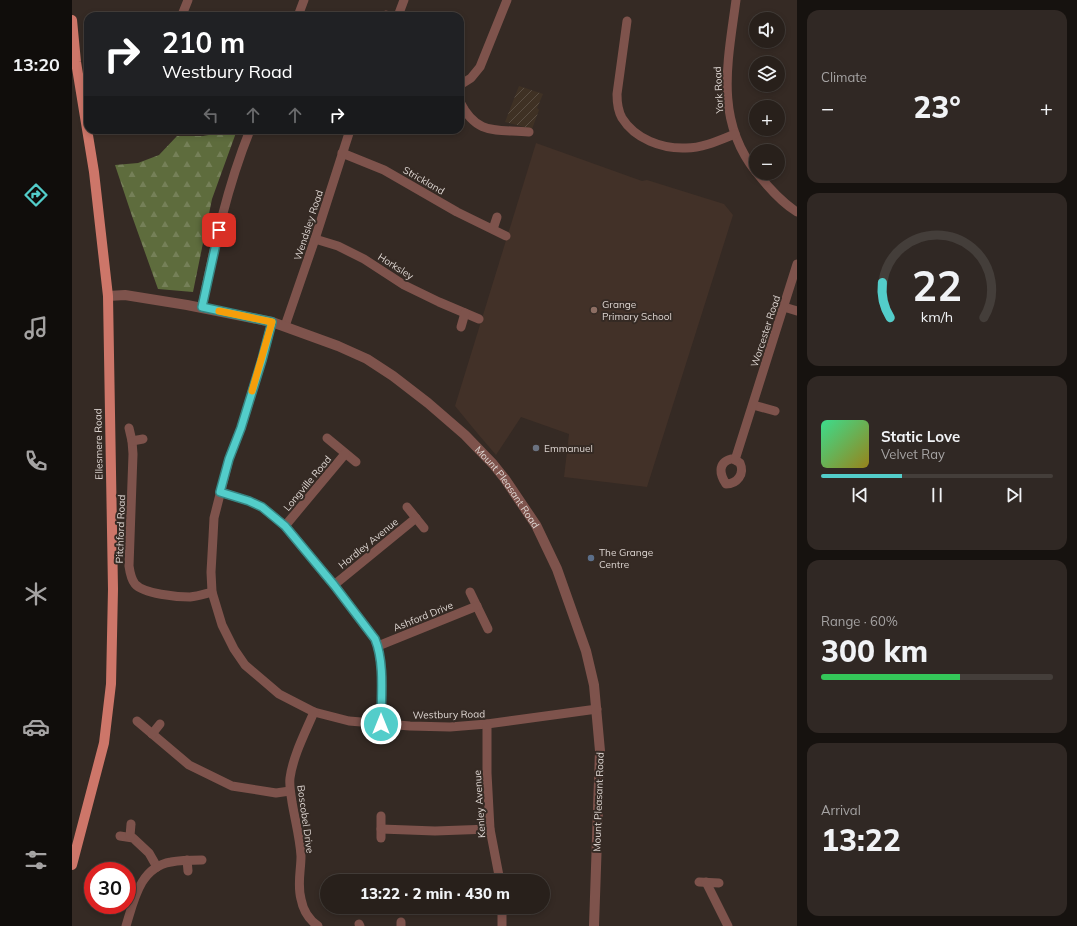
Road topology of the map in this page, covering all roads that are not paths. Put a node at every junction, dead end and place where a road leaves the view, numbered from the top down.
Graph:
1 (188, 0) edge
2 (304, 0) edge
3 (404, 0) edge
4 (507, 0) edge
5 (736, 0) edge
6 (183, 12) edge
7 (300, 12) edge
8 (400, 12) edge
9 (72, 20) edge
10 (627, 21) dead end
11 (464, 82) edge
12 (464, 109) edge
13 (84, 111) edge
14 (529, 132) dead end
15 (88, 134) edge
16 (249, 134) edge
17 (349, 134) edge
18 (735, 134) junction
19 (342, 153) junction
20 (749, 162) edge
21 (762, 180) edge
22 (797, 212) edge
23 (497, 217) dead end
24 (493, 229) junction
25 (506, 236) dead end
26 (315, 239) junction
27 (797, 264) edge
28 (108, 296) junction
29 (202, 307) junction
30 (784, 307) junction
31 (797, 311) edge
32 (465, 313) junction
33 (479, 318) dead end
34 (272, 322) junction
35 (285, 326) junction
36 (461, 327) dead end
37 (753, 405) junction
38 (775, 411) dead end
39 (129, 428) dead end
40 (327, 438) dead end
41 (143, 439) dead end
42 (132, 441) junction
43 (345, 454) junction
44 (735, 460) dead end
45 (356, 462) dead end
46 (220, 492) junction
47 (407, 507) dead end
48 (416, 518) junction
49 (285, 526) junction
50 (424, 528) dead end
51 (334, 585) junction
52 (212, 592) junction
53 (470, 592) dead end
54 (477, 606) junction
55 (488, 629) dead end
56 (378, 646) junction
57 (597, 710) junction
58 (314, 712) junction
59 (138, 722) dead end
60 (160, 724) dead end
61 (381, 724) junction
62 (488, 724) junction
63 (152, 734) junction
64 (290, 791) junction
65 (381, 816) dead end
66 (131, 824) dead end
67 (490, 830) junction
68 (120, 836) dead end
69 (130, 836) junction
70 (187, 860) junction
71 (202, 860) dead end
72 (72, 865) edge
73 (157, 866) junction
74 (188, 871) dead end
75 (499, 874) edge
76 (719, 883) dead end
77 (502, 914) edge
78 (126, 926) edge
79 (318, 926) edge
80 (502, 926) edge
81 (594, 926) edge
82 (728, 926) edge

1 - 6 street
2 - 7 street
3 - 8 street
4 - 11 street
5 - 18 street, York Road
9 - 13 main road, Ellesmere Road
10 - 18 street
12 - 14 street
15 - 28 main road, Ellesmere Road
16 - 29 street
17 - 19 street, Wendsley Road
18 - 20 street, York Road
19 - 24 street, Strickland
19 - 26 street, Wendsley Road
21 - 22 street, York Road
23 - 24 street
24 - 25 street, Strickland
26 - 32 street, Horksley
26 - 35 street, Wendsley Road
27 - 30 street, Worcester Road
28 - 29 street, Mount Pleasant Road
28 - 72 main road, Ellesmere Road
29 - 34 street, Mount Pleasant Road
30 - 31 street
30 - 37 street, Worcester Road
32 - 33 street, Horksley
32 - 36 street
34 - 35 street, Mount Pleasant Road
34 - 46 street, Westbury Road
35 - 57 street, Mount Pleasant Road
37 - 38 street
37 - 44 street, Worcester Road
39 - 42 street, Pitchford Road
40 - 43 street, Longville Road
41 - 42 street
42 - 52 street, Pitchford Road
43 - 45 street, Longville Road
43 - 49 street, Longville Road
46 - 49 street
46 - 52 street, Westbury Road
47 - 48 street
48 - 50 street
48 - 51 street, Hordley Avenue
49 - 51 street
51 - 56 street
52 - 58 street, Westbury Road
53 - 54 street
54 - 55 street
54 - 56 street, Ashford Drive
56 - 61 street
57 - 62 street, Westbury Road
57 - 81 street, Mount Pleasant Road
58 - 61 street, Westbury Road
58 - 64 street, Boscobel Drive
59 - 63 street
60 - 63 street
61 - 62 street, Westbury Road
62 - 67 street, Kenley Avenue
63 - 64 street
64 - 79 street, Boscobel Drive
65 - 67 street
66 - 69 street
67 - 75 street, Kenley Avenue
68 - 69 street
69 - 73 street
70 - 71 street
70 - 73 street
70 - 74 street
73 - 78 street
76 - 82 street
77 - 80 street

